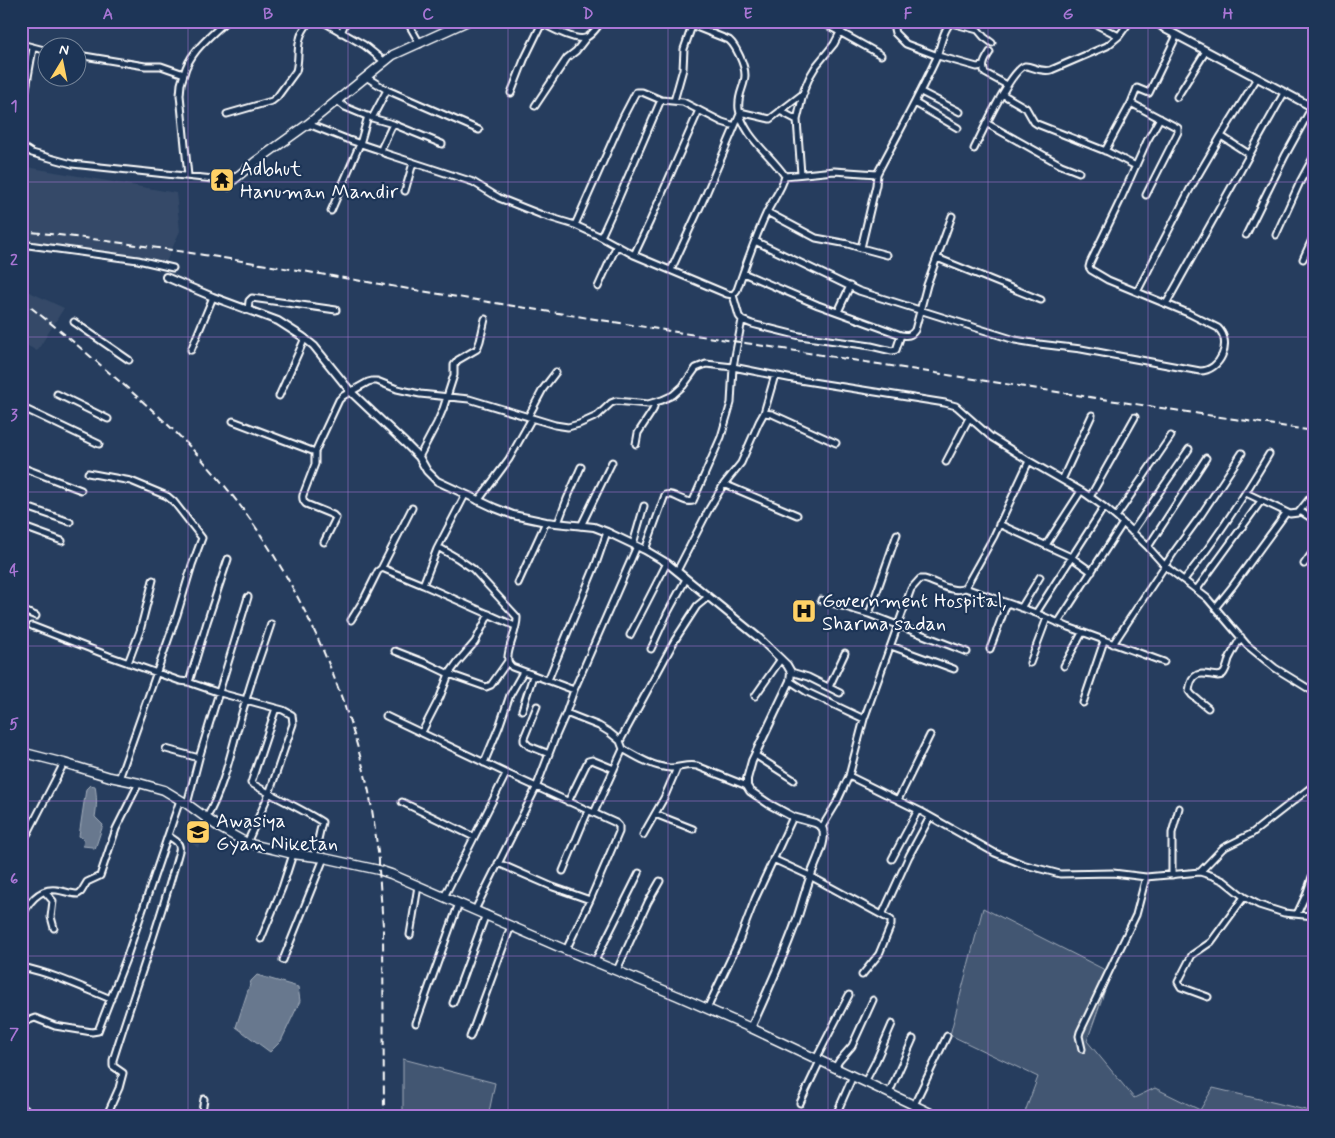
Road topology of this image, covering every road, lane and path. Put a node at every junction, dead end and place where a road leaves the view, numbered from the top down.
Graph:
1 (226, 21) edge
2 (309, 21) edge
3 (322, 21) edge
4 (346, 21) edge
5 (408, 21) edge
6 (468, 21) edge
7 (602, 21) edge
8 (681, 21) edge
9 (820, 21) edge
10 (846, 21) edge
11 (896, 21) edge
12 (1089, 21) edge
13 (1130, 21) edge
14 (1155, 21) edge
15 (541, 22) edge
16 (692, 26) junction
17 (341, 33) junction
18 (840, 33) junction
19 (1177, 35) junction
20 (1120, 36) junction
21 (586, 38) junction
22 (992, 43) dead end
23 (21, 44) edge
24 (420, 44) junction
25 (34, 48) junction
26 (38, 49) edge
27 (1206, 51) junction
28 (990, 52) dead end
29 (881, 54) dead end
30 (938, 56) junction
31 (88, 57) edge
32 (386, 62) junction
33 (983, 66) junction
34 (184, 74) junction
35 (366, 77) junction
36 (1257, 78) junction
37 (1007, 85) junction
38 (387, 90) junction
39 (921, 92) junction
40 (511, 93) dead end
41 (804, 93) junction
42 (1284, 93) junction
43 (1002, 94) junction
44 (1177, 97) dead end
45 (336, 100) junction
46 (661, 100) junction
47 (674, 101) junction
48 (915, 103) junction
49 (1130, 103) junction
50 (535, 106) dead end
51 (1313, 107) edge
52 (699, 110) junction
53 (780, 111) junction
54 (960, 112) dead end
55 (740, 113) junction
56 (228, 114) dead end
57 (370, 117) junction
58 (21, 118) edge
59 (1160, 118) junction
60 (797, 120) junction
61 (986, 123) junction
62 (308, 124) junction
63 (393, 124) junction
64 (735, 126) junction
65 (958, 128) dead end
66 (479, 130) dead end
67 (1221, 136) junction
68 (360, 144) junction
69 (442, 144) dead end
70 (21, 146) edge
71 (974, 149) dead end
72 (382, 151) junction
73 (1105, 151) junction
74 (1249, 154) junction
75 (1314, 156) edge
76 (413, 163) junction
77 (1136, 166) junction
78 (1079, 172) dead end
79 (801, 174) junction
80 (877, 174) junction
81 (188, 176) junction
82 (785, 176) junction
83 (231, 184) joint
84 (405, 191) dead end
85 (1146, 195) dead end
86 (331, 211) dead end
87 (767, 212) junction
88 (952, 216) dead end
89 (575, 225) junction
90 (1246, 235) dead end
91 (1276, 235) dead end
92 (1314, 235) edge
93 (601, 236) junction
94 (755, 240) junction
95 (21, 244) edge
96 (617, 246) junction
97 (861, 248) junction
98 (887, 254) dead end
99 (634, 255) junction
100 (937, 258) junction
101 (1303, 259) dead end
102 (173, 268) dead end
103 (671, 270) junction
104 (743, 273) junction
105 (166, 277) dead end
106 (850, 286) junction
107 (598, 287) dead end
108 (1137, 292) junction
109 (733, 295) junction
110 (213, 297) junction
111 (1041, 300) dead end
112 (1166, 304) junction
113 (248, 310) junction
114 (336, 310) dead end
115 (920, 310) junction
116 (838, 312) junction
117 (485, 319) dead end
118 (742, 320) junction
119 (74, 322) dead end
120 (900, 335) junction
121 (304, 338) junction
122 (191, 350) dead end
123 (129, 360) dead end
124 (733, 367) junction
125 (556, 372) dead end
126 (774, 375) junction
127 (351, 392) junction
128 (57, 394) dead end
129 (279, 396) dead end
130 (447, 396) junction
131 (655, 403) junction
132 (21, 407) edge
133 (764, 412) junction
134 (1092, 415) dead end
135 (530, 417) junction
136 (1134, 417) dead end
137 (969, 418) junction
138 (108, 419) dead end
139 (233, 421) dead end
140 (1171, 436) dead end
141 (836, 443) dead end
142 (99, 444) dead end
143 (636, 444) dead end
144 (1189, 449) dead end
145 (316, 452) junction
146 (1242, 453) dead end
147 (1268, 454) dead end
148 (419, 457) junction
149 (1206, 458) dead end
150 (1029, 461) junction
151 (612, 462) dead end
152 (946, 462) dead end
153 (21, 467) edge
154 (580, 468) dead end
155 (88, 473) dead end
156 (1062, 480) junction
157 (724, 484) junction
158 (81, 490) dead end
159 (1081, 491) junction
160 (1246, 493) junction
161 (1314, 493) edge
162 (465, 495) junction
163 (1090, 497) junction
164 (478, 501) junction
165 (1261, 501) junction
166 (21, 506) edge
167 (644, 506) dead end
168 (412, 508) dead end
169 (1104, 508) junction
170 (1300, 511) junction
171 (1286, 513) junction
172 (797, 515) dead end
173 (1116, 517) junction
174 (1314, 520) edge
175 (70, 522) dead end
176 (546, 522) junction
177 (558, 523) junction
178 (1123, 523) junction
179 (999, 524) junction
180 (21, 526) edge
181 (581, 526) junction
182 (607, 532) junction
183 (1132, 532) junction
184 (897, 534) dead end
185 (62, 541) dead end
186 (324, 542) dead end
187 (635, 545) junction
188 (1046, 545) junction
189 (438, 547) junction
190 (1148, 547) junction
191 (645, 550) junction
192 (1314, 550) edge
193 (1071, 557) junction
194 (228, 559) dead end
195 (667, 563) junction
196 (1304, 564) dead end
197 (1165, 566) junction
198 (381, 569) junction
199 (677, 572) junction
200 (1092, 572) junction
201 (1040, 577) dead end
202 (686, 579) junction
203 (154, 580) dead end
204 (1184, 580) junction
205 (518, 583) dead end
206 (423, 585) junction
207 (965, 588) junction
208 (1197, 589) junction
209 (248, 597) dead end
210 (708, 597) junction
211 (821, 600) dead end
212 (1007, 603) junction
213 (1216, 607) junction
214 (1021, 608) junction
215 (21, 610) edge
216 (1036, 613) junction
217 (489, 614) junction
218 (869, 614) junction
219 (36, 616) dead end
220 (1048, 618) junction
221 (351, 620) dead end
222 (1058, 623) junction
223 (271, 624) dead end
224 (897, 625) junction
225 (32, 626) dead end
226 (515, 626) junction
227 (1082, 633) junction
228 (630, 635) dead end
229 (1241, 637) junction
230 (1104, 641) junction
231 (1113, 644) junction
232 (890, 646) junction
233 (650, 649) dead end
234 (990, 649) dead end
235 (395, 651) dead end
236 (967, 652) dead end
237 (845, 653) dead end
238 (781, 659) junction
239 (508, 660) junction
240 (1164, 662) dead end
241 (128, 663) junction
242 (1030, 663) dead end
243 (1064, 666) dead end
244 (954, 669) dead end
245 (523, 672) junction
246 (791, 672) junction
247 (157, 673) junction
248 (449, 674) junction
249 (533, 676) junction
250 (548, 680) junction
251 (790, 681) junction
252 (188, 682) junction
253 (829, 687) junction
254 (574, 690) junction
255 (1314, 692) edge
256 (220, 693) junction
257 (840, 693) dead end
258 (755, 696) dead end
259 (246, 700) junction
260 (1083, 703) dead end
261 (537, 706) dead end
262 (276, 708) junction
263 (1208, 708) dead end
264 (522, 710) dead end
265 (566, 713) junction
266 (386, 716) dead end
267 (864, 719) junction
268 (422, 732) junction
269 (930, 735) dead end
270 (620, 741) junction
271 (166, 749) dead end
272 (622, 749) junction
273 (21, 752) edge
274 (549, 754) junction
275 (754, 755) junction
276 (200, 758) junction
277 (484, 762) junction
278 (64, 763) junction
279 (676, 768) junction
280 (614, 769) junction
281 (506, 774) junction
282 (849, 776) junction
283 (119, 779) junction
284 (794, 780) dead end
285 (139, 783) junction
286 (1314, 785) edge
287 (747, 786) junction
288 (536, 788) junction
289 (269, 794) junction
290 (898, 800) junction
291 (183, 802) junction
292 (402, 802) dead end
293 (568, 802) junction
294 (1179, 808) dead end
295 (918, 810) junction
296 (591, 812) junction
297 (655, 814) junction
298 (793, 817) junction
299 (930, 817) junction
300 (206, 819) junction
301 (822, 827) junction
302 (693, 829) dead end
303 (643, 835) dead end
304 (168, 836) junction
305 (474, 837) junction
306 (21, 840) edge
307 (247, 842) junction
308 (293, 854) junction
309 (1313, 855) edge
310 (314, 857) junction
311 (324, 858) junction
312 (892, 859) dead end
313 (774, 860) junction
314 (498, 862) junction
315 (1314, 866) edge
316 (563, 871) dead end
317 (1314, 871) edge
318 (1200, 872) junction
319 (639, 873) dead end
320 (1172, 875) junction
321 (810, 876) junction
322 (1146, 877) junction
323 (660, 881) dead end
324 (418, 886) junction
325 (45, 892) junction
326 (444, 897) junction
327 (1244, 897) junction
328 (590, 900) junction
329 (459, 903) junction
330 (475, 910) junction
331 (486, 914) junction
332 (1298, 914) junction
333 (882, 915) junction
334 (1314, 916) edge
335 (21, 919) edge
336 (511, 926) junction
337 (54, 928) dead end
338 (410, 935) dead end
339 (262, 939) dead end
340 (566, 950) junction
341 (283, 960) dead end
342 (595, 962) junction
343 (21, 967) edge
344 (617, 970) junction
345 (862, 975) dead end
346 (849, 994) dead end
347 (1208, 997) dead end
348 (111, 999) junction
349 (873, 1000) dead end
350 (453, 1003) dead end
351 (707, 1009) junction
352 (21, 1023) edge
353 (416, 1023) dead end
354 (892, 1024) dead end
355 (751, 1028) junction
356 (948, 1036) dead end
357 (470, 1037) dead end
358 (913, 1039) dead end
359 (1082, 1049) dead end
360 (818, 1060) junction
361 (835, 1068) junction
362 (853, 1076) junction
363 (865, 1082) junction
364 (889, 1093) junction
365 (204, 1099) dead end
366 (800, 1103) dead end
367 (914, 1105) junction
368 (21, 1106) edge
369 (35, 1117) edge
370 (106, 1117) edge
371 (200, 1117) edge
372 (835, 1117) edge
373 (939, 1117) edge

1 - 34 street
2 - 56 street
3 - 17 street
4 - 17 street
5 - 24 street
6 - 24 main road
7 - 21 street
8 - 16 street
9 - 18 street
10 - 18 street
11 - 30 street
12 - 20 street
13 - 20 street
14 - 19 street
15 - 21 street
15 - 40 street
16 - 47 street
16 - 55 street
17 - 32 street
18 - 29 street
18 - 41 street
19 - 27 street
19 - 49 street
20 - 37 street
21 - 50 street
22 - 30 street
23 - 25 street
24 - 32 main road
25 - 26 street
25 - 58 street
27 - 36 street
27 - 44 street
28 - 33 street
30 - 33 street
30 - 39 street
31 - 34 street
32 - 35 main road
33 - 37 street
34 - 81 street
35 - 38 street
35 - 45 main road
36 - 42 street
36 - 67 street
37 - 43 street
38 - 57 street
38 - 66 street
39 - 48 street
39 - 54 street
41 - 53 street
41 - 60 street
42 - 51 street
42 - 74 street
43 - 61 street
43 - 73 street
45 - 57 street
45 - 62 main road
46 - 47 street
46 - 89 street
46 - 93 street
47 - 52 street
48 - 65 street
48 - 80 street
49 - 59 street
49 - 73 street
51 - 90 street
52 - 64 street
52 - 99 street
53 - 55 street
53 - 60 street
55 - 64 street
55 - 82 street
57 - 63 street
57 - 68 street
59 - 77 street
59 - 85 street
60 - 79 street
61 - 71 street
61 - 78 street
62 - 68 street
62 - 83 main road
63 - 69 street
63 - 72 street
64 - 103 street
67 - 74 street
67 - 108 street
68 - 72 street
68 - 86 street
70 - 81 street
72 - 76 street
73 - 77 street
74 - 112 street
75 - 91 street
76 - 84 street
76 - 89 street
77 - 108 street
79 - 80 street
79 - 82 street
80 - 97 street
81 - 83 street
82 - 87 street
87 - 94 street
87 - 97 street
88 - 100 street
89 - 93 street
92 - 101 street
93 - 96 street
94 - 104 street
94 - 106 street
95 - 102 street
96 - 99 street
96 - 107 street
97 - 98 street
99 - 103 street
100 - 111 street
100 - 115 street
103 - 109 street
104 - 109 street
104 - 116 street
105 - 110 street
106 - 115 street
106 - 116 street
108 - 112 street
109 - 118 street
110 - 113 street
110 - 122 street
112 - 115 street
113 - 114 street
113 - 121 street
115 - 120 street
116 - 120 street
117 - 130 street
118 - 120 street
118 - 124 street
119 - 123 street
121 - 127 street
121 - 129 street
124 - 126 street
124 - 131 street
124 - 191 street
125 - 135 street
126 - 133 street
126 - 137 street
127 - 130 street
127 - 145 street
127 - 148 street
128 - 138 street
130 - 135 street
130 - 148 street
131 - 135 street
131 - 143 street
132 - 142 street
133 - 141 street
133 - 157 street
134 - 156 street
135 - 164 street
136 - 163 street
137 - 150 street
137 - 152 street
139 - 145 street
140 - 173 street
144 - 183 street
145 - 186 street
146 - 197 street
147 - 160 street
148 - 162 street
149 - 190 street
150 - 156 street
150 - 179 street
151 - 181 street
153 - 158 street
154 - 177 street
155 - 247 street
156 - 159 street
157 - 172 street
157 - 199 street
159 - 163 street
159 - 188 street
160 - 165 street
160 - 204 street
161 - 170 street
162 - 164 street
162 - 189 street
163 - 169 street
164 - 176 street
165 - 171 street
165 - 208 street
166 - 175 street
167 - 187 street
168 - 198 street
169 - 173 street
169 - 193 street
170 - 171 street
170 - 174 street
171 - 213 street
173 - 178 street
176 - 177 street
176 - 205 street
177 - 181 street
178 - 183 street
178 - 200 street
179 - 188 street
179 - 207 street
180 - 185 street
181 - 182 street
182 - 187 street
182 - 250 street
183 - 190 street
184 - 218 street
187 - 191 street
187 - 254 street
188 - 193 street
189 - 206 street
189 - 226 street
190 - 197 street
191 - 195 street
192 - 196 street
193 - 200 street
193 - 216 street
194 - 252 street
195 - 199 street
195 - 228 street
197 - 204 street
197 - 231 street
198 - 206 street
198 - 221 street
199 - 202 street
200 - 222 street
201 - 214 street
202 - 210 street
202 - 233 street
203 - 241 street
204 - 208 street
206 - 217 street
207 - 212 street
207 - 224 street
208 - 213 street
209 - 256 street
210 - 238 street
210 - 270 street
211 - 218 street
212 - 214 street
212 - 234 street
213 - 229 street
214 - 216 street
215 - 219 street
216 - 220 street
217 - 226 street
217 - 248 street
218 - 224 street
220 - 222 street
220 - 242 street
222 - 227 street
223 - 259 street
224 - 232 street
224 - 236 street
225 - 241 street
226 - 239 street
227 - 230 street
227 - 243 street
229 - 255 street
229 - 263 street
230 - 231 street
230 - 260 street
231 - 240 street
232 - 244 street
232 - 267 street
235 - 248 street
237 - 253 street
238 - 246 street
238 - 258 street
239 - 245 street
239 - 248 street
241 - 247 street
245 - 249 street
245 - 277 street
246 - 251 street
246 - 253 street
247 - 252 street
247 - 283 street
248 - 268 street
249 - 250 street
249 - 264 street
250 - 254 street
251 - 267 street
251 - 275 street
252 - 256 street
253 - 257 street
254 - 265 street
256 - 259 street
256 - 276 street
259 - 262 street
259 - 300 street
261 - 274 street
262 - 289 street
262 - 289 street
265 - 270 street
265 - 274 street
266 - 268 street
267 - 282 street
268 - 277 street
269 - 290 street
270 - 272 street
271 - 276 street
272 - 279 street
272 - 280 street
273 - 278 main road
274 - 288 street
275 - 284 street
275 - 287 street
276 - 291 street
277 - 281 street
278 - 283 main road
278 - 306 street
279 - 287 street
279 - 297 street
280 - 293 street
280 - 296 street
281 - 288 street
281 - 305 street
282 - 290 street
282 - 301 street
283 - 285 main road
285 - 291 main road
285 - 325 street
286 - 318 street
287 - 298 street
288 - 293 street
288 - 314 street
289 - 307 street
289 - 310 street
290 - 295 street
291 - 300 main road
291 - 304 street
292 - 305 street
293 - 296 street
294 - 320 street
295 - 299 street
295 - 312 street
296 - 316 street
296 - 328 street
297 - 302 street
297 - 303 street
298 - 301 street
298 - 313 street
299 - 322 street
299 - 333 street
300 - 307 main road
301 - 321 street
304 - 348 street
304 - 370 street
305 - 326 street
307 - 308 main road
308 - 310 main road
308 - 339 street
309 - 315 street
310 - 311 main road
311 - 324 main road
311 - 341 street
313 - 321 street
313 - 351 street
314 - 328 street
314 - 330 street
317 - 332 street
318 - 320 street
318 - 327 street
319 - 342 street
320 - 322 street
321 - 333 street
321 - 355 street
322 - 359 street
323 - 344 street
324 - 326 main road
324 - 338 street
325 - 335 street
325 - 337 street
326 - 329 main road
327 - 332 street
327 - 347 street
328 - 340 street
329 - 330 main road
329 - 353 street
330 - 331 main road
331 - 336 main road
331 - 350 street
332 - 334 street
333 - 345 street
336 - 340 main road
336 - 357 street
340 - 342 main road
342 - 344 main road
343 - 348 street
344 - 351 main road
346 - 360 street
348 - 352 street
349 - 361 street
351 - 355 main road
354 - 363 street
355 - 360 main road
356 - 367 street
358 - 364 street
360 - 361 main road
360 - 366 street
361 - 362 main road
362 - 363 main road
362 - 372 street
363 - 364 main road
364 - 367 main road
365 - 371 street
367 - 373 main road
368 - 369 street

